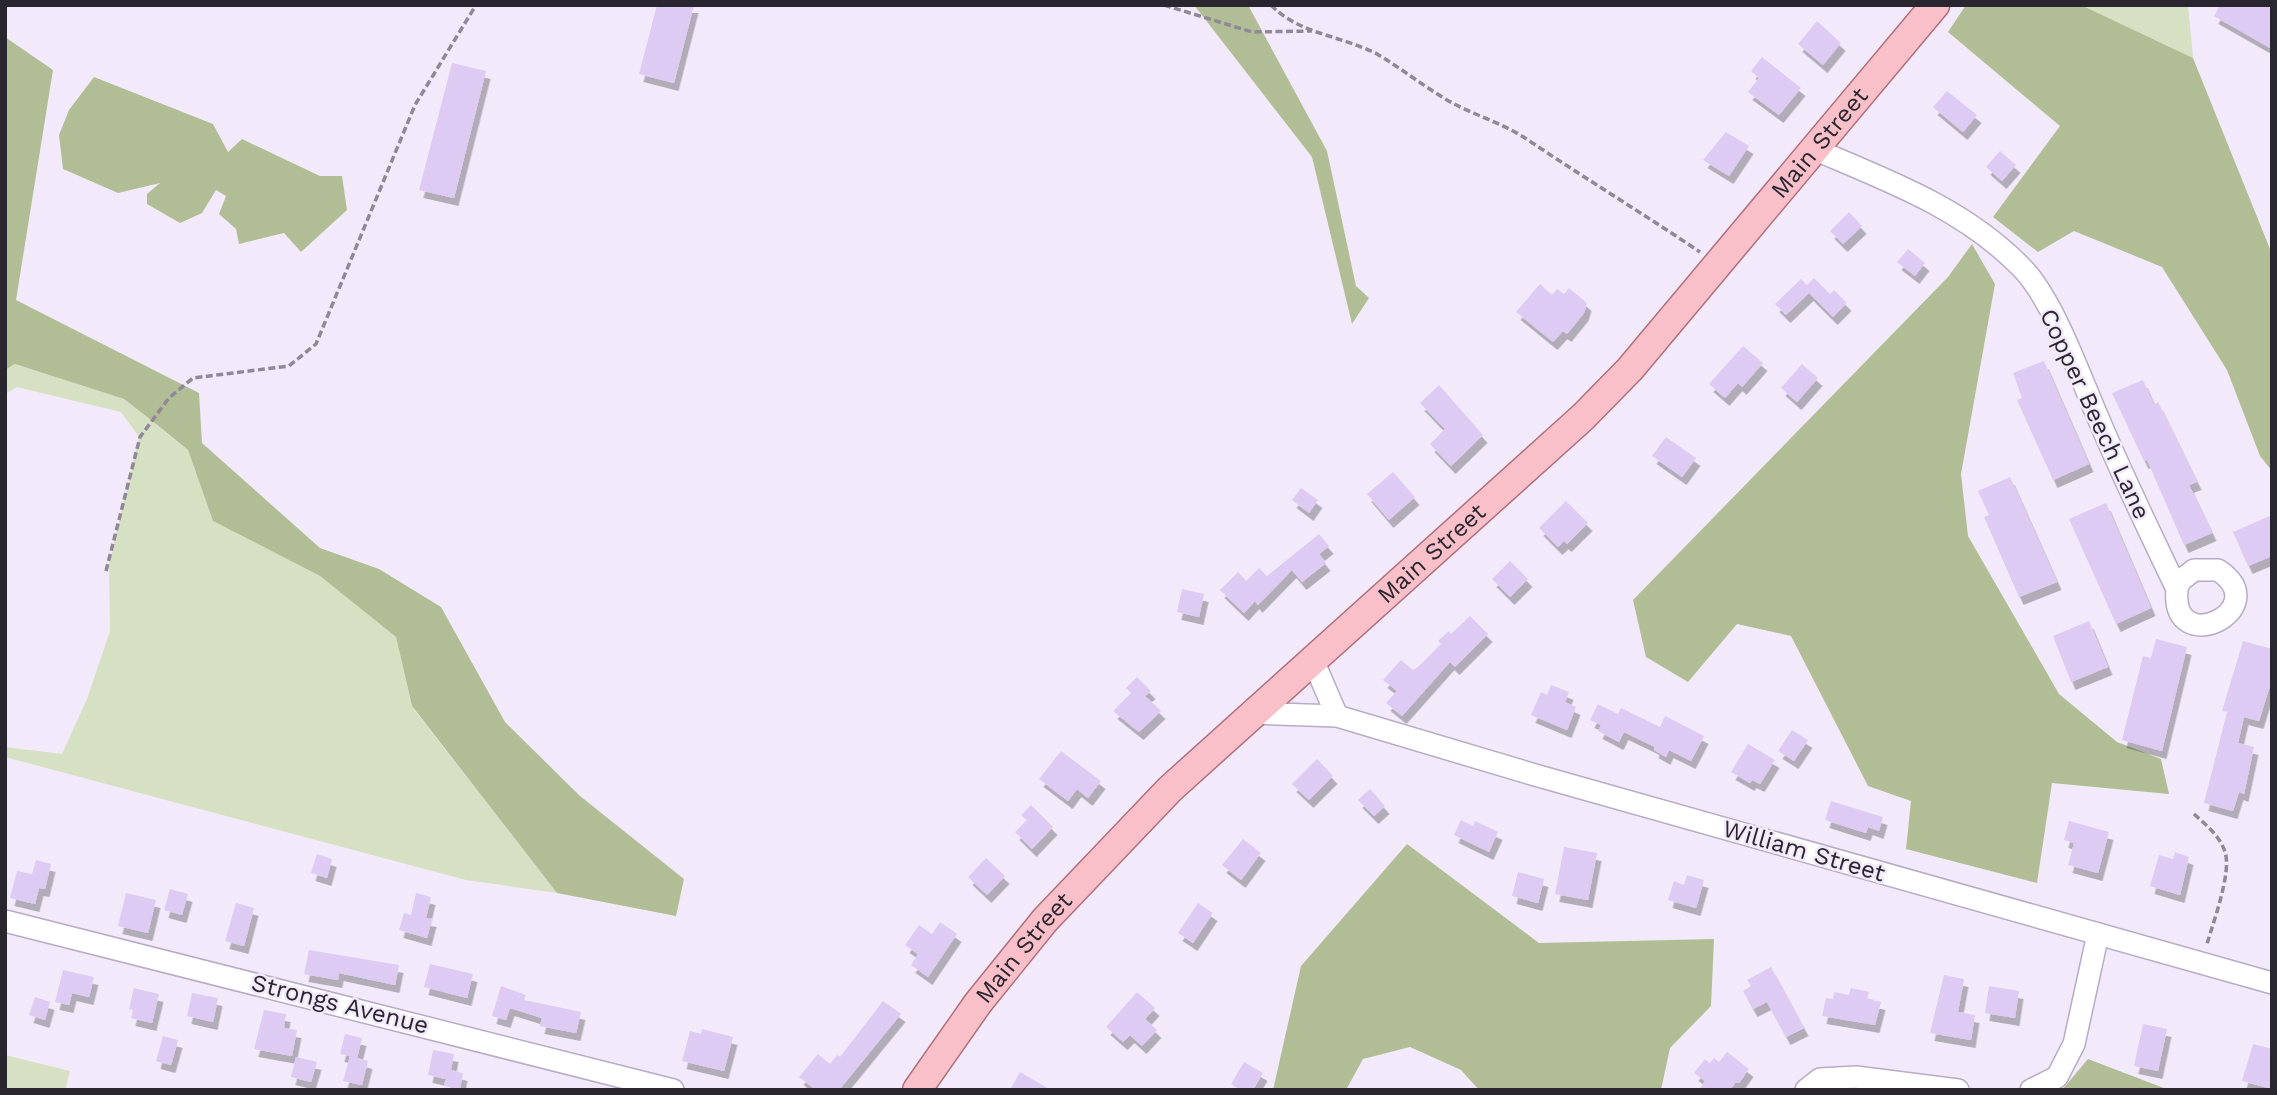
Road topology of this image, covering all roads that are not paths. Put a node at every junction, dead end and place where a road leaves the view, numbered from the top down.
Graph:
1 (1935, 5) edge
2 (1816, 150) junction
3 (2177, 589) dead end
4 (1312, 658) junction
5 (1252, 713) junction
6 (1337, 716) junction
7 (5, 921) edge
8 (2098, 934) junction
9 (2272, 983) edge
10 (673, 1090) edge
11 (917, 1090) edge
12 (1806, 1090) edge
13 (1958, 1090) edge
14 (2031, 1090) edge

1 - 2 main road, Main Street
2 - 3 street, Copper Beech Lane
2 - 4 main road, Main Street
4 - 5 main road, Main Street
4 - 6 street
5 - 6 street, William Street
5 - 11 main road, Main Street
6 - 8 street, William Street
7 - 10 street, Strongs Avenue
8 - 9 street, William Street
8 - 14 street
12 - 13 street

